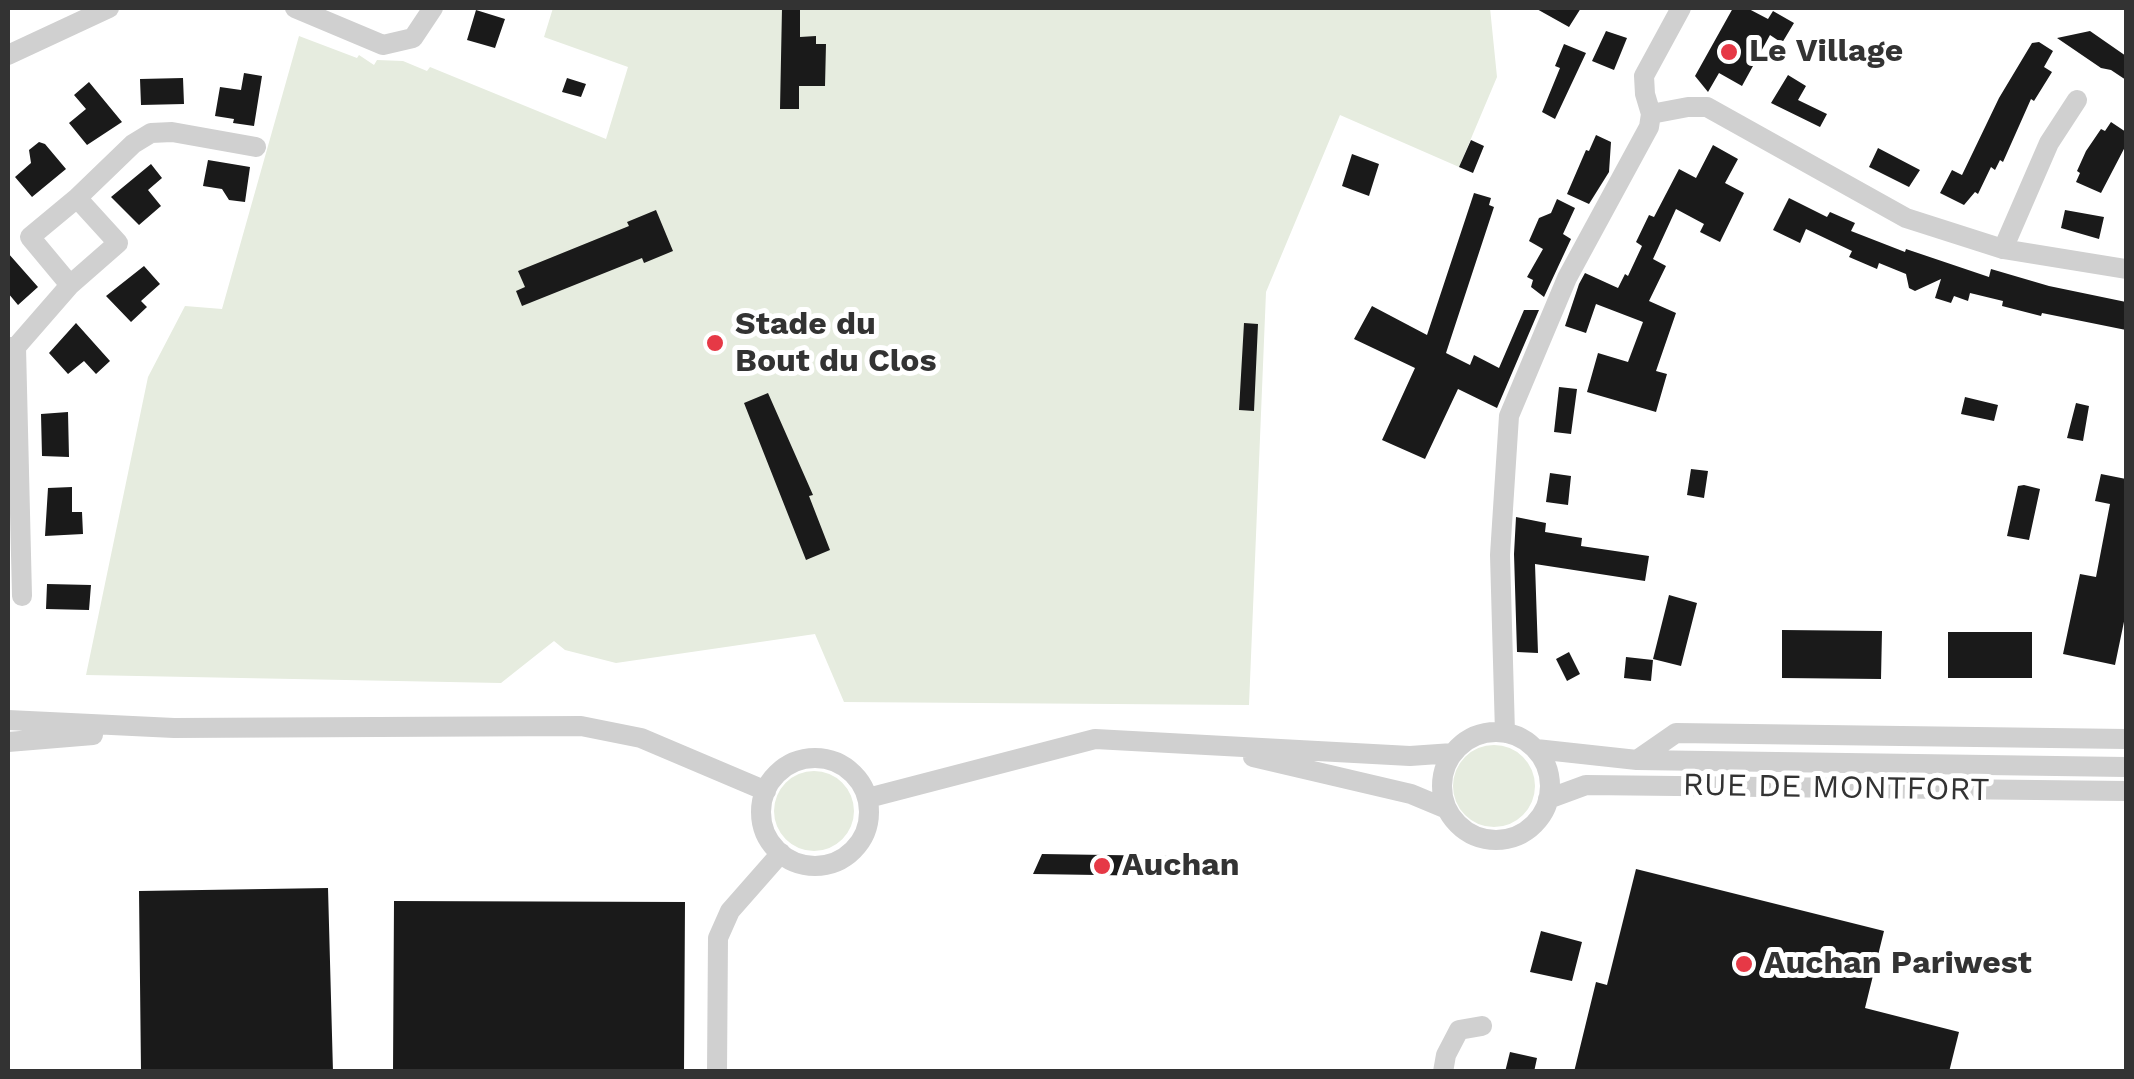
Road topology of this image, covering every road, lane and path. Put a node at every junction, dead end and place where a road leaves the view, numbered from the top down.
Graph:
1 (109, 8) edge
2 (295, 8) edge
3 (433, 8) edge
4 (1681, 8) edge
5 (8, 55) edge
6 (2077, 100) dead end
7 (1652, 114) junction
8 (256, 147) dead end
9 (78, 198) junction
10 (2003, 249) junction
11 (2126, 269) edge
12 (70, 285) junction
13 (12, 347) edge
14 (22, 596) dead end
15 (8, 720) edge
16 (174, 728) junction
17 (1505, 733) junction
18 (2126, 739) edge
19 (8, 742) edge
20 (1197, 744) junction
21 (1536, 749) junction
22 (1453, 754) junction
23 (1638, 760) junction
24 (2126, 767) edge
25 (2126, 790) edge
26 (766, 791) junction
27 (868, 798) junction
28 (1548, 799) junction
29 (1447, 809) junction
30 (781, 853) junction
31 (1482, 1026) dead end
32 (718, 1072) edge
33 (1443, 1072) edge

1 - 5 street
2 - 3 street
4 - 7 street
6 - 10 street
7 - 10 street
7 - 17 street
8 - 9 street
9 - 12 street
9 - 12 street
10 - 11 street
12 - 13 street
13 - 14 street
15 - 16 street
16 - 19 street
16 - 26 street
17 - 21 street
17 - 22 street
18 - 23 street, RUE DE MONTFORT
20 - 22 street
20 - 27 street
20 - 29 street
21 - 23 street, RUE DE MONTFORT
21 - 28 street
22 - 29 street
23 - 24 street, RUE DE MONTFORT
25 - 28 street, RUE DE MONTFORT
26 - 27 street
26 - 30 street
27 - 30 street
28 - 29 street
30 - 32 street
31 - 33 street

